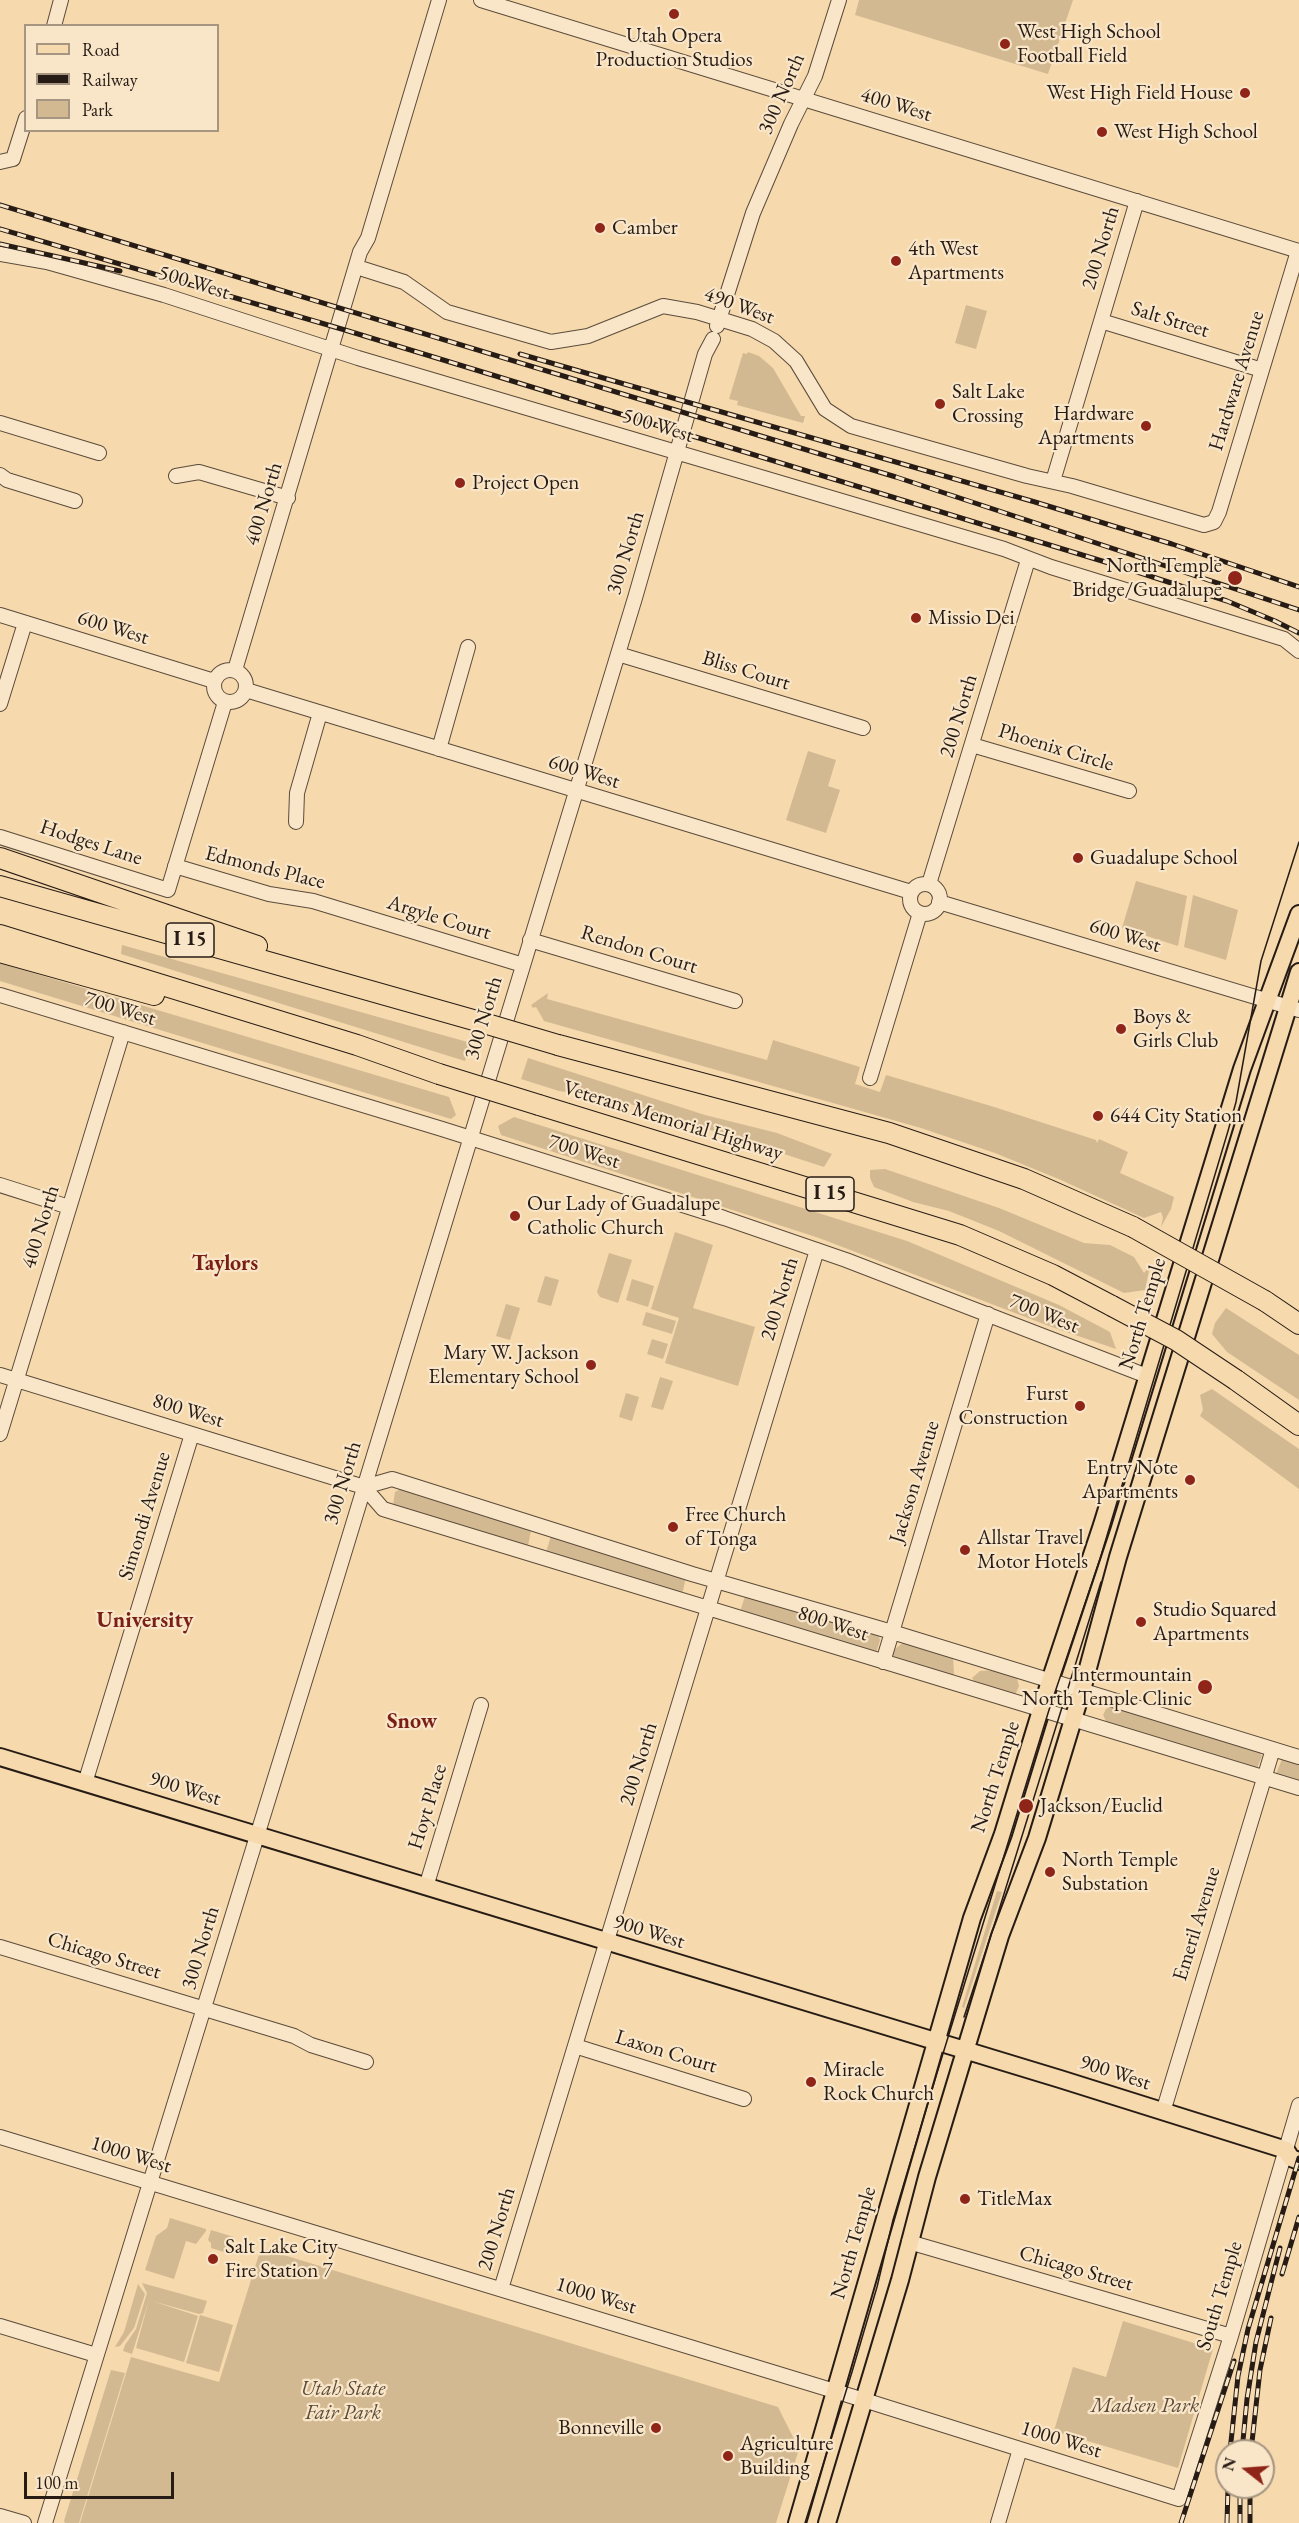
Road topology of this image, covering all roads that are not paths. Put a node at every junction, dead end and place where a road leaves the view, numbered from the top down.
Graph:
1 (62, 0) edge
2 (440, 0) edge
3 (480, 0) edge
4 (839, 0) edge
5 (55, 24) edge
6 (805, 99) junction
7 (24, 121) edge
8 (6, 161) edge
9 (1137, 201) junction
10 (368, 238) junction
11 (1298, 251) edge
12 (0, 254) edge
13 (363, 269) junction
14 (718, 320) junction
15 (1101, 321) junction
16 (332, 350) junction
17 (1262, 369) junction
18 (0, 423) edge
19 (99, 453) dead end
20 (678, 454) junction
21 (0, 475) edge
22 (176, 476) dead end
23 (1053, 481) junction
24 (288, 498) junction
25 (75, 501) dead end
26 (1214, 522) joint
27 (1028, 560) junction
28 (0, 615) edge
29 (25, 623) junction
30 (468, 647) dead end
31 (1299, 651) edge
32 (618, 654) junction
33 (235, 670) junction
34 (214, 681) junction
35 (246, 690) junction
36 (225, 702) junction
37 (0, 704) edge
38 (320, 713) junction
39 (863, 728) dead end
40 (972, 745) junction
41 (439, 749) junction
42 (576, 791) junction
43 (1129, 791) dead end
44 (296, 822) dead end
45 (0, 837) edge
46 (0, 858) edge
47 (176, 866) junction
48 (929, 884) junction
49 (0, 886) edge
50 (911, 892) junction
51 (939, 902) junction
52 (343, 910) joint
53 (920, 913) junction
54 (1299, 914) edge
55 (0, 935) edge
56 (530, 940) junction
57 (0, 952) edge
58 (523, 965) junction
59 (1299, 972) edge
60 (380, 993) junction
61 (0, 994) edge
62 (735, 1001) dead end
63 (1267, 1001) junction
64 (1294, 1008) edge
65 (123, 1032) junction
66 (357, 1046) junction
67 (870, 1078) dead end
68 (470, 1138) junction
69 (0, 1185) edge
70 (69, 1207) junction
71 (817, 1250) junction
72 (988, 1314) junction
73 (1299, 1324) edge
74 (0, 1376) edge
75 (1147, 1376) junction
76 (16, 1380) junction
77 (1299, 1425) edge
78 (0, 1434) edge
79 (192, 1434) junction
80 (364, 1487) junction
81 (716, 1581) junction
82 (708, 1607) junction
83 (892, 1632) junction
84 (883, 1662) junction
85 (1050, 1681) junction
86 (1082, 1690) junction
87 (481, 1706) dead end
88 (1042, 1708) junction
89 (1073, 1718) junction
90 (1273, 1749) junction
91 (0, 1756) edge
92 (1299, 1757) edge
93 (1264, 1778) junction
94 (85, 1783) junction
95 (1299, 1788) edge
96 (258, 1835) junction
97 (426, 1887) junction
98 (606, 1942) junction
99 (0, 1947) edge
100 (204, 2009) junction
101 (934, 2042) junction
102 (575, 2046) junction
103 (966, 2052) junction
104 (366, 2062) dead end
105 (744, 2099) dead end
106 (1299, 2105) edge
107 (1163, 2112) junction
108 (0, 2136) edge
109 (1292, 2148) edge
110 (1299, 2161) edge
111 (151, 2182) junction
112 (909, 2242) junction
113 (501, 2289) junction
114 (0, 2326) edge
115 (1231, 2336) junction
116 (96, 2355) junction
117 (834, 2391) junction
118 (864, 2400) junction
119 (1020, 2449) junction
120 (1179, 2499) joint
121 (0, 2516) edge
122 (24, 2523) edge
123 (45, 2523) edge
124 (797, 2523) edge
125 (827, 2523) edge
126 (998, 2523) edge

1 - 5 street
2 - 10 street, 400 North
3 - 6 street, 400 West
4 - 6 street, 300 North
6 - 9 street, 400 West
6 - 14 street, 300 North
7 - 8 street
9 - 11 street, 400 West
9 - 15 street, 200 North
10 - 13 street, 400 North
10 - 16 street, 400 North
11 - 17 street, Hardware Avenue
12 - 16 street, 500 West
13 - 14 street, 490 West
13 - 16 street, 400 North
14 - 20 street, 300 North
14 - 23 street, 490 West
15 - 17 street, Salt Street
15 - 23 street, 200 North
16 - 20 street, 500 West
16 - 24 street, 400 North
17 - 26 street, Hardware Avenue
18 - 19 street
20 - 27 street, 500 West
20 - 32 street, 300 North
21 - 25 street
22 - 24 street
23 - 26 street, 490 West
24 - 33 street, 400 North
27 - 31 street, 500 West
27 - 40 street, 200 North
28 - 29 street, 600 West
29 - 34 street, 600 West
29 - 37 street
30 - 41 street
32 - 39 street, Bliss Court
32 - 42 street, 300 North
33 - 34 street
33 - 35 street
34 - 36 street
35 - 36 street
35 - 38 street, 600 West
36 - 47 street
38 - 41 street, 600 West
38 - 44 street
40 - 43 street, Phoenix Circle
40 - 48 street, 200 North
41 - 42 street, 600 West
42 - 50 street, 600 West
42 - 56 street, 300 North
45 - 47 street, Hodges Lane
46 - 60 highway
47 - 52 street, Edmonds Place
48 - 50 street
48 - 51 street
49 - 60 highway, Veterans Memorial Highway / I 15
50 - 53 street
51 - 53 street
51 - 63 street, 600 West
52 - 58 street, Argyle Court
53 - 67 street
54 - 63 main road, North Temple
55 - 66 highway, Veterans Memorial Highway / I 15
56 - 58 street, 300 North
56 - 62 street, Rendon Court
57 - 66 highway
58 - 68 street, 300 North
59 - 64 main road
60 - 73 highway, Veterans Memorial Highway / I 15, bridge
61 - 65 street, 700 West
63 - 64 street, 600 West
63 - 75 main road, North Temple
64 - 86 main road
65 - 68 street, 700 West
65 - 70 street, 400 North
66 - 77 highway, Veterans Memorial Highway / I 15, bridge
68 - 71 street, 700 West
68 - 80 street, 300 North
69 - 70 street
70 - 76 street, 400 North
71 - 72 street, 700 West
71 - 81 street, 200 North
72 - 75 street, 700 West
72 - 83 street, Jackson Avenue
74 - 76 street, 800 West
75 - 85 main road, North Temple
76 - 78 street, 400 North
76 - 79 street, 800 West
79 - 80 street, 800 West
79 - 94 street, Simondi Avenue
80 - 81 street, 800 West
80 - 82 street, 800 West
80 - 96 street, 300 North
81 - 82 street, 200 North
81 - 83 street, 800 West
82 - 84 street, 800 West
82 - 98 street, 200 North
83 - 84 street, Jackson Avenue
83 - 85 street, 800 West
84 - 88 street, 800 West
85 - 86 street, 800 West
85 - 88 main road, North Temple
86 - 89 main road
86 - 90 street, 800 West
87 - 97 street, Hoyt Place
88 - 89 street, 800 West
88 - 101 main road, North Temple
89 - 93 street, 800 West
89 - 103 main road
90 - 92 street, 800 West
90 - 93 street, Emeril Avenue
91 - 94 main road, 900 West
93 - 95 street, 800 West
93 - 107 street, Emeril Avenue
94 - 96 main road, 900 West
96 - 97 main road, 900 West
96 - 100 street, 300 North
97 - 98 main road, 900 West
98 - 101 main road, 900 West
98 - 102 street, 200 North
99 - 100 street, Chicago Street
100 - 104 street, Chicago Street
100 - 111 street, 300 North
101 - 103 main road, 900 West
101 - 117 main road, North Temple
102 - 105 street, Laxon Court
102 - 113 street, 200 North
103 - 107 main road, 900 West
103 - 112 main road
106 - 109 street, South Temple
107 - 109 main road, 900 West
108 - 111 street, 1000 West
109 - 110 main road, 900 West
109 - 115 street, South Temple
111 - 113 street, 1000 West
111 - 116 street, 300 North
112 - 115 street, Chicago Street
112 - 118 main road
113 - 117 street, 1000 West
114 - 116 street
115 - 120 street, South Temple
116 - 123 street, 300 North
117 - 118 street, 1000 West
117 - 124 main road, North Temple
118 - 119 street, 1000 West
118 - 125 main road
119 - 120 street, 1000 West
119 - 126 street
121 - 122 street

